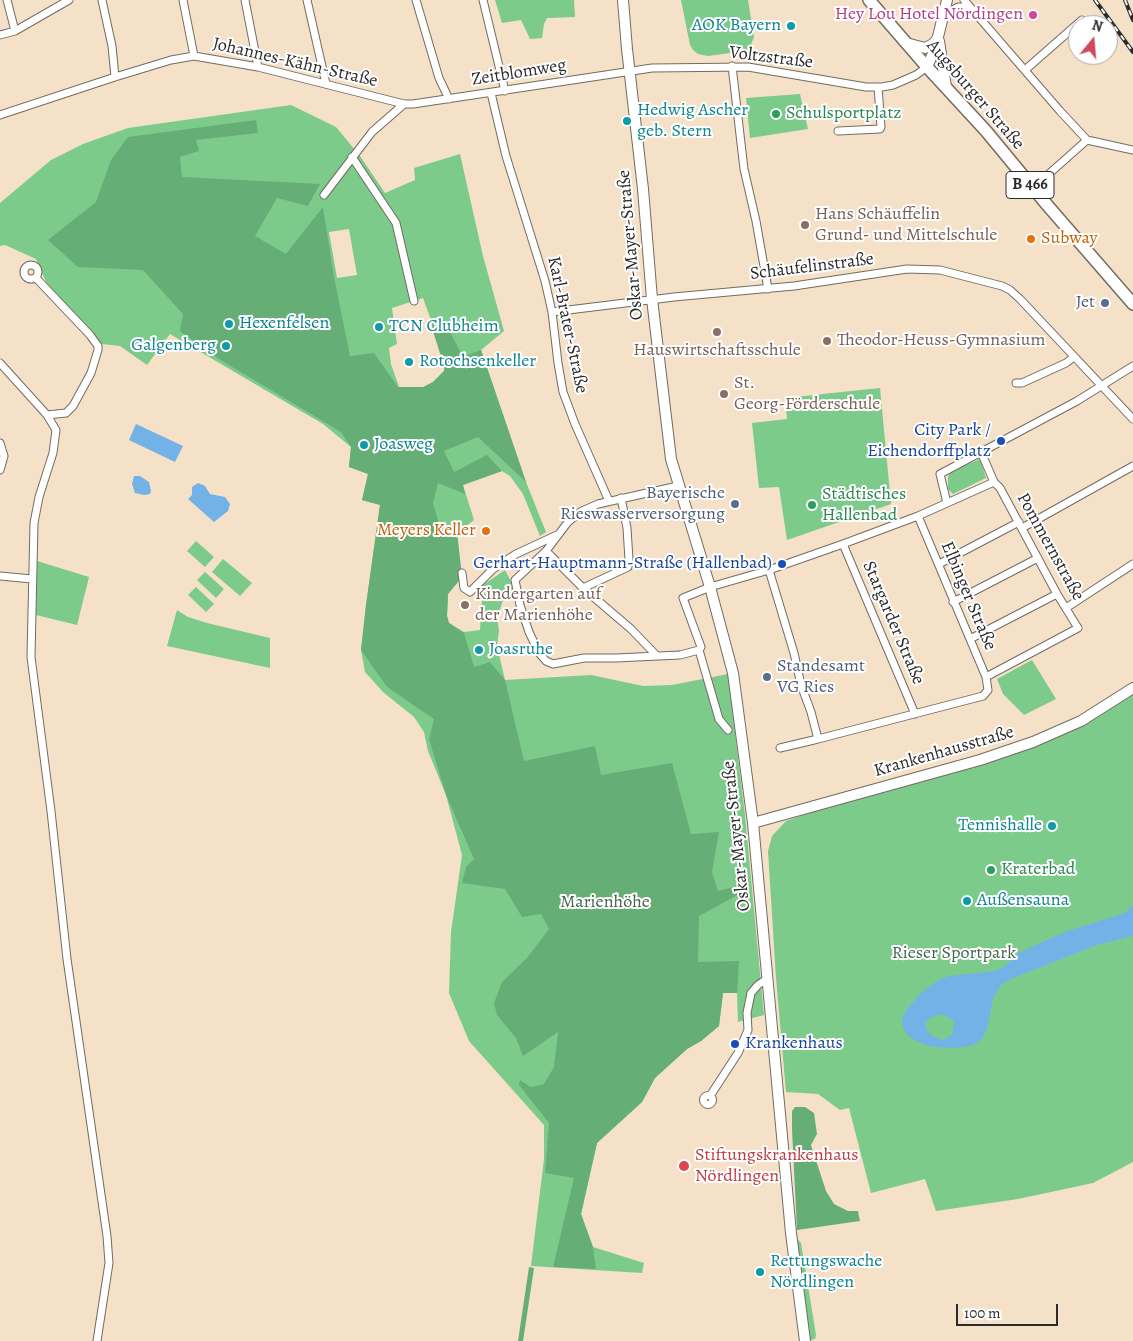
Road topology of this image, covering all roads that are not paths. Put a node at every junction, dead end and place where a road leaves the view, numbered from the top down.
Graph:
1 (7, 0) edge
2 (69, 0) edge
3 (102, 0) edge
4 (183, 0) edge
5 (244, 0) edge
6 (307, 0) edge
7 (416, 0) edge
8 (483, 0) edge
9 (624, 0) edge
10 (869, 0) edge
11 (947, 0) edge
12 (964, 0) edge
13 (974, 10) junction
14 (944, 15) junction
15 (15, 31) junction
16 (1068, 32) edge
17 (0, 35) edge
18 (938, 38) junction
19 (906, 43) junction
20 (194, 56) junction
21 (732, 66) junction
22 (258, 67) junction
23 (927, 67) junction
24 (630, 70) junction
25 (1024, 70) junction
26 (115, 77) junction
27 (326, 84) junction
28 (878, 87) junction
29 (946, 87) junction
30 (505, 91) junction
31 (491, 93) junction
32 (449, 99) junction
33 (404, 104) junction
34 (413, 104) joint
35 (0, 115) edge
36 (838, 131) dead end
37 (1087, 140) junction
38 (1133, 150) edge
39 (352, 157) junction
40 (1033, 188) junction
41 (324, 195) dead end
42 (36, 278) dead end
43 (768, 289) junction
44 (652, 299) junction
45 (414, 301) dead end
46 (1133, 304) edge
47 (552, 312) junction
48 (1074, 357) junction
49 (0, 363) edge
50 (1133, 366) edge
51 (1016, 383) dead end
52 (1103, 386) junction
53 (48, 415) junction
54 (1133, 419) edge
55 (0, 443) edge
56 (984, 451) junction
57 (1133, 466) edge
58 (0, 470) edge
59 (994, 482) junction
60 (678, 486) junction
61 (621, 498) junction
62 (609, 501) junction
63 (947, 503) junction
64 (918, 516) junction
65 (1021, 525) junction
66 (559, 533) junction
67 (843, 544) junction
68 (546, 551) junction
69 (1038, 558) junction
70 (939, 564) junction
71 (1133, 564) edge
72 (769, 570) junction
73 (462, 573) dead end
74 (0, 576) edge
75 (32, 579) junction
76 (710, 587) junction
77 (584, 588) junction
78 (1057, 594) junction
79 (953, 602) junction
80 (1066, 608) junction
81 (970, 639) junction
82 (699, 650) junction
83 (656, 655) junction
84 (986, 677) junction
85 (1133, 688) edge
86 (915, 714) junction
87 (728, 730) dead end
88 (818, 738) junction
89 (780, 748) dead end
90 (753, 823) junction
91 (768, 978) junction
92 (710, 1096) dead end
93 (97, 1341) edge
94 (805, 1341) edge

1 - 15 street
2 - 15 street
3 - 26 street
4 - 20 street
5 - 22 street
6 - 27 street
7 - 32 street
8 - 30 street
9 - 24 main road, Oskar-Mayer-Straße
10 - 19 main road, Augsburger Straße
11 - 14 main road
12 - 13 street
13 - 14 street
13 - 25 street
14 - 18 main road
15 - 17 street
16 - 25 street
18 - 19 main road
18 - 23 main road
18 - 29 main road
19 - 23 main road, Augsburger Straße
20 - 22 street, Johannes-Kähn-Straße
20 - 26 street, Johannes-Kähn-Straße
21 - 24 street, Voltzstraße
21 - 28 street, Voltzstraße
21 - 43 street
22 - 27 street, Johannes-Kähn-Straße
23 - 28 street, Voltzstraße
23 - 29 main road, Augsburger Straße / B 466
24 - 30 street, Zeitblomweg
24 - 44 main road, Oskar-Mayer-Straße
25 - 37 street
26 - 35 street, Johannes-Kähn-Straße
27 - 33 street, Johannes-Kähn-Straße
28 - 36 street
29 - 40 main road, Augsburger Straße / B 466
30 - 31 street, Zeitblomweg
31 - 32 street, Zeitblomweg
31 - 47 street, Karl-Brater-Straße
32 - 34 street, Zeitblomweg
33 - 34 street, Johannes-Kähn-Straße
33 - 39 street
37 - 38 street
37 - 40 street
39 - 41 street
39 - 45 street
40 - 46 main road, Augsburger Straße / B 466
42 - 53 street
43 - 44 street, Schäufelinstraße
43 - 48 street, Schäufelinstraße
44 - 47 street, Schäufelinstraße
44 - 60 main road, Oskar-Mayer-Straße
47 - 62 street, Karl-Brater-Straße
48 - 51 street
48 - 52 street, Schäufelinstraße
49 - 53 street
50 - 52 street
52 - 54 street, Schäufelinstraße
52 - 56 street
53 - 75 street
55 - 58 street
56 - 59 street, Pommernstraße
56 - 63 street
57 - 65 street
59 - 63 street
59 - 65 street, Pommernstraße
60 - 61 street
60 - 76 main road, Oskar-Mayer-Straße
61 - 62 street
61 - 77 street
62 - 66 street
63 - 64 street
64 - 67 street
64 - 70 street, Elbinger Straße
65 - 69 street, Pommernstraße
65 - 70 street
66 - 68 street
66 - 73 street
67 - 72 street
67 - 86 street, Stargarder Straße
68 - 77 street
68 - 83 street
69 - 78 street, Pommernstraße
69 - 79 street
70 - 79 street, Elbinger Straße
71 - 80 street
72 - 76 street
72 - 88 street
74 - 75 street
75 - 93 street
76 - 82 street
76 - 90 main road, Oskar-Mayer-Straße
77 - 83 street
78 - 80 street, Pommernstraße
78 - 81 street
79 - 81 street, Elbinger Straße
80 - 84 street, Pommernstraße
81 - 84 street, Elbinger Straße
82 - 83 street
82 - 87 street
84 - 86 street, Elbinger Straße
85 - 90 main road, Krankenhausstraße
86 - 88 street
88 - 89 street
90 - 91 main road, Oskar-Mayer-Straße
91 - 92 street
91 - 94 main road, Oskar-Mayer-Straße

